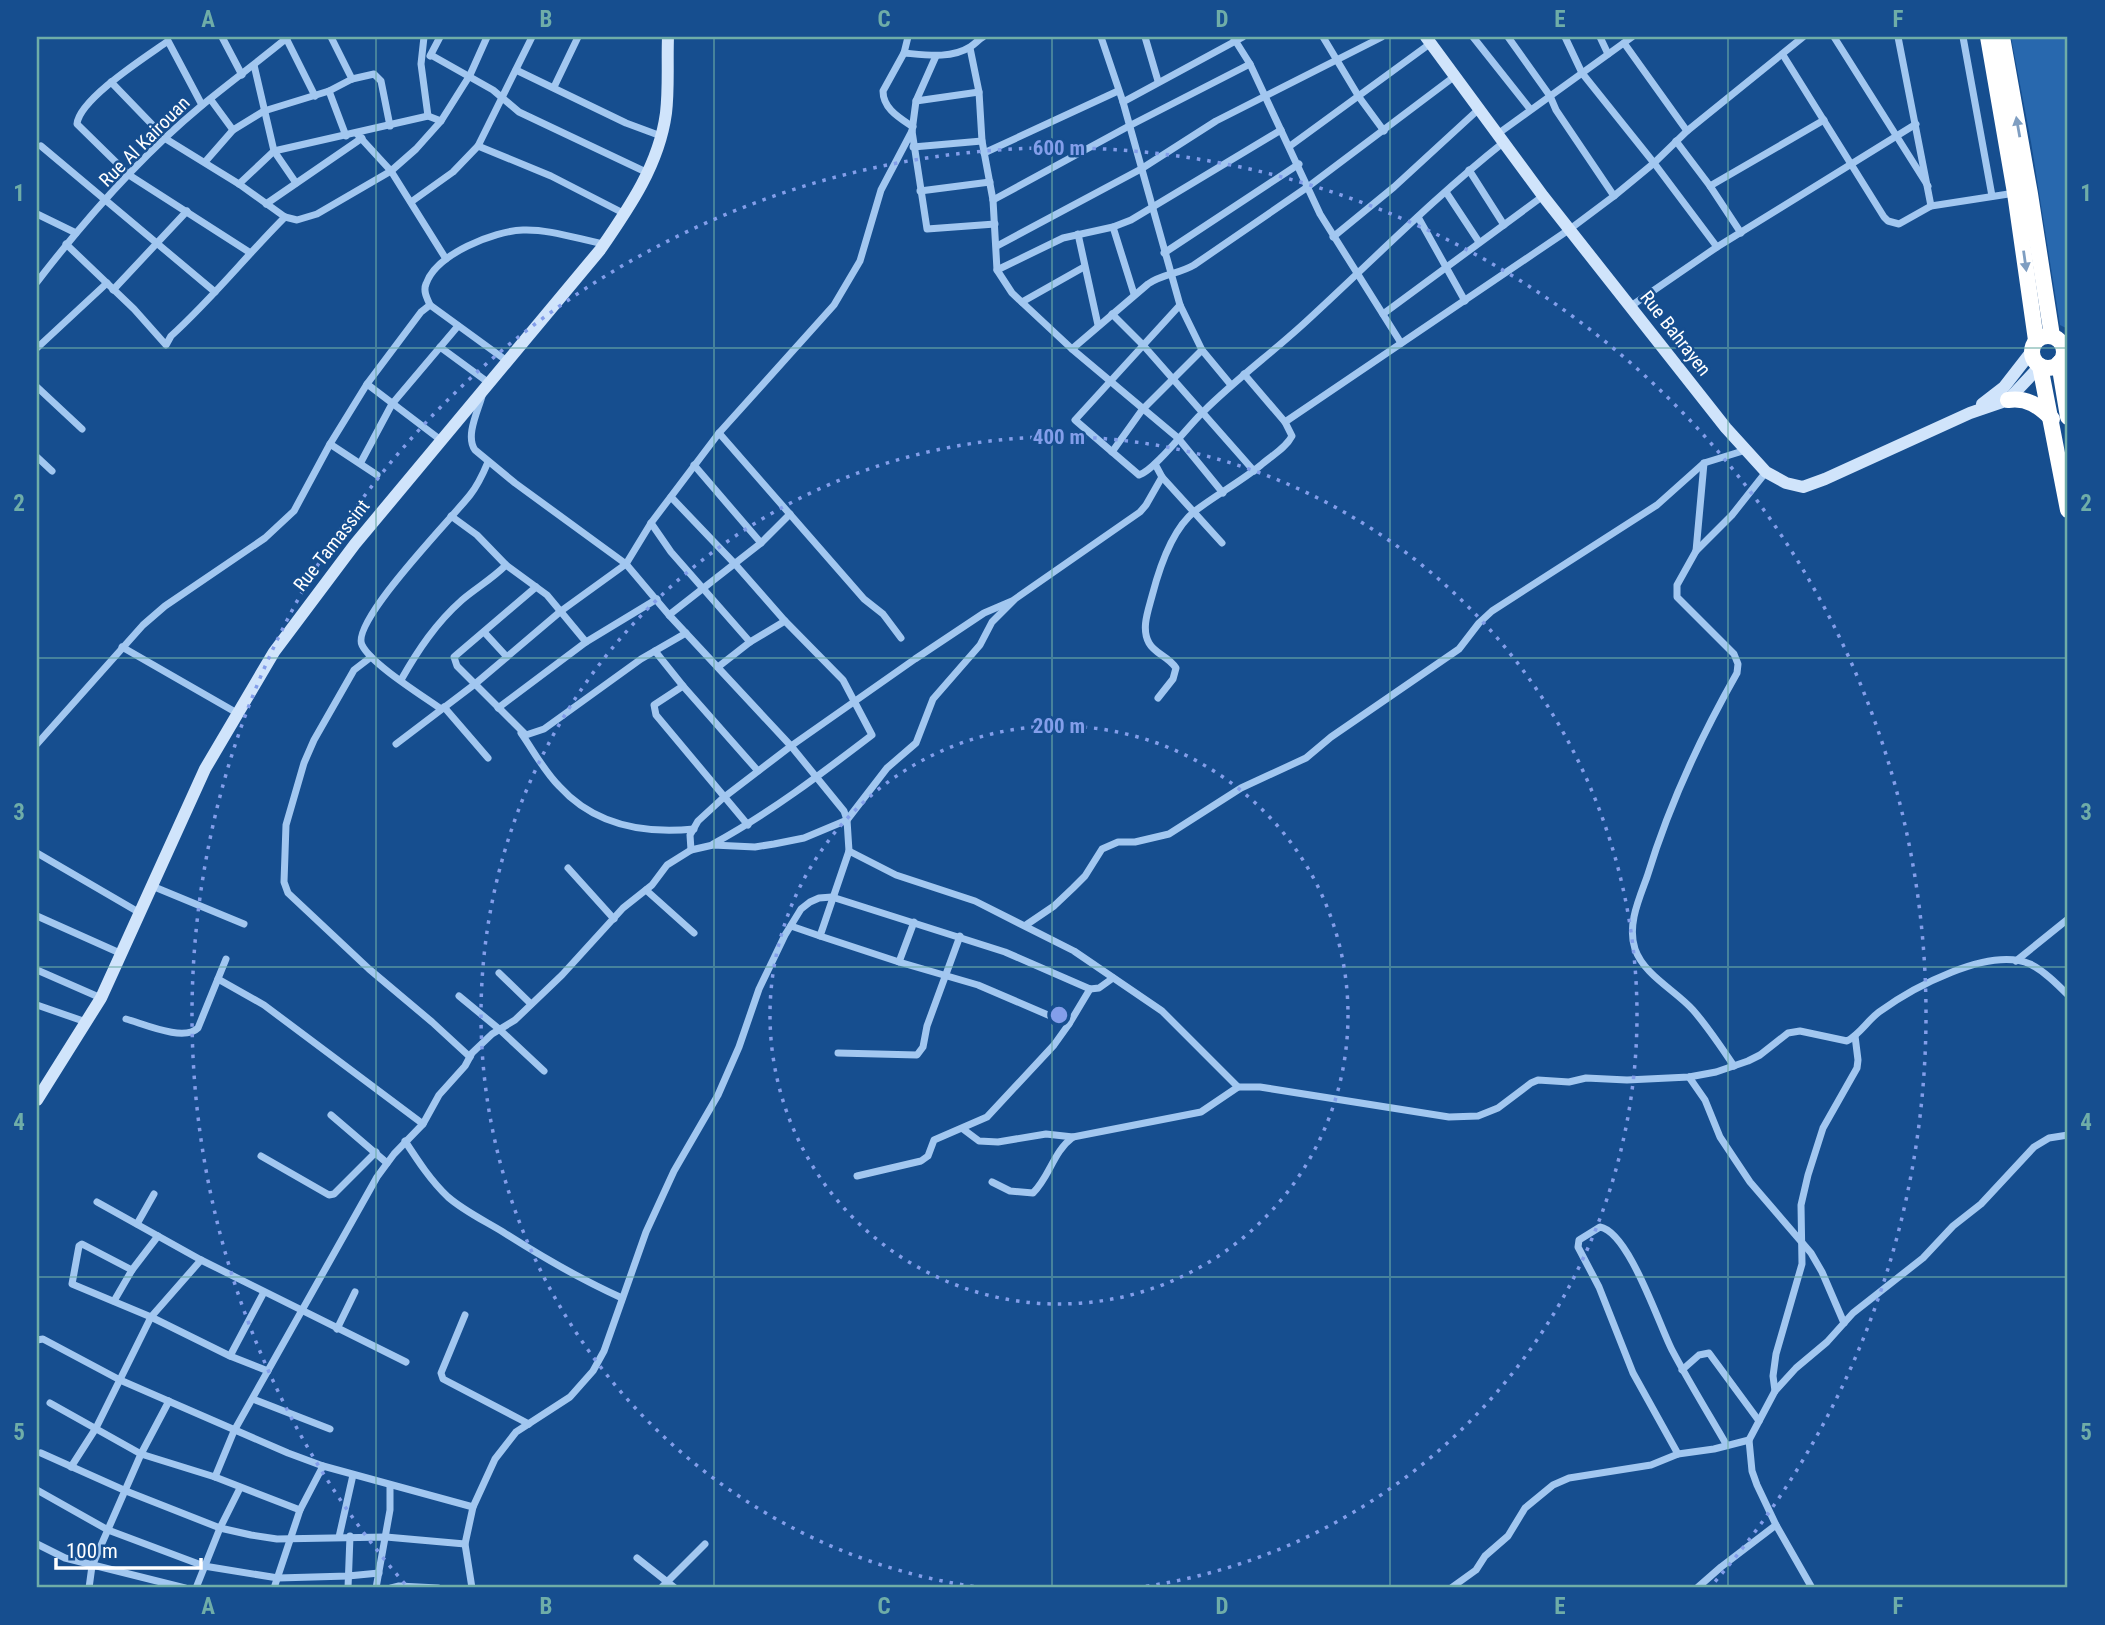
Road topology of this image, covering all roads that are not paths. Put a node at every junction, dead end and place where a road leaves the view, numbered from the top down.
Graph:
1 (222, 37) edge
2 (274, 37) edge
3 (287, 37) edge
4 (331, 37) edge
5 (424, 37) edge
6 (440, 37) edge
7 (532, 37) edge
8 (578, 37) edge
9 (668, 37) edge
10 (908, 37) edge
11 (1101, 37) edge
12 (1145, 37) edge
13 (1243, 37) edge
14 (1323, 37) edge
15 (1382, 37) edge
16 (1473, 37) edge
17 (1508, 37) edge
18 (1565, 37) edge
19 (1600, 37) edge
20 (1632, 37) edge
21 (1803, 37) edge
22 (1834, 37) edge
23 (1898, 37) edge
24 (1963, 37) edge
25 (1989, 37) edge
26 (2002, 37) edge
27 (170, 38) edge
28 (980, 38) edge
29 (486, 39) edge
30 (1234, 39) edge
31 (1428, 40) edge
32 (1624, 43) junction
33 (278, 45) junction
34 (970, 48) junction
35 (904, 53) junction
36 (1608, 54) junction
37 (431, 55) junction
38 (1783, 55) junction
39 (936, 56) junction
40 (1335, 59) junction
41 (421, 64) junction
42 (1250, 64) junction
43 (254, 65) junction
44 (516, 70) junction
45 (1582, 73) junction
46 (242, 75) junction
47 (470, 75) junction
48 (1455, 76) junction
49 (352, 79) junction
50 (1158, 81) junction
51 (111, 82) junction
52 (554, 87) junction
53 (329, 91) junction
54 (1118, 91) junction
55 (979, 92) junction
56 (1265, 95) junction
57 (315, 96) junction
58 (1550, 96) junction
59 (1359, 97) junction
60 (500, 98) junction
61 (211, 100) junction
62 (916, 101) junction
63 (1123, 102) junction
64 (202, 106) junction
65 (1480, 108) junction
66 (1530, 109) junction
67 (264, 111) junction
68 (428, 116) junction
69 (1824, 120) junction
70 (441, 121) junction
71 (1916, 124) junction
72 (390, 126) junction
73 (1129, 126) junction
74 (913, 129) junction
75 (233, 130) junction
76 (1281, 130) junction
77 (1384, 131) junction
78 (1687, 131) junction
79 (346, 136) junction
80 (359, 136) junction
81 (662, 136) junction
82 (1502, 137) junction
83 (1896, 138) junction
84 (166, 139) junction
85 (982, 141) junction
86 (1676, 141) junction
87 (41, 146) dead end
88 (478, 146) junction
89 (1290, 146) junction
90 (913, 147) junction
91 (274, 151) junction
92 (984, 153) junction
93 (205, 162) junction
94 (1654, 163) junction
95 (1299, 164) junction
96 (1852, 164) junction
97 (1141, 169) junction
98 (391, 170) junction
99 (1469, 170) junction
100 (648, 173) junction
101 (129, 175) junction
102 (990, 182) junction
103 (296, 183) junction
104 (239, 184) junction
105 (1309, 186) junction
106 (1710, 186) junction
107 (1928, 186) junction
108 (920, 191) junction
109 (1446, 192) junction
110 (2015, 193) junction
111 (1543, 196) junction
112 (1614, 196) junction
113 (1992, 196) junction
114 (993, 201) junction
115 (106, 202) junction
116 (411, 202) junction
117 (267, 204) junction
118 (1931, 206) junction
119 (1151, 208) junction
120 (187, 211) junction
121 (37, 214) edge
122 (625, 214) junction
123 (285, 218) junction
124 (1418, 218) junction
125 (995, 224) junction
126 (1504, 225) junction
127 (1113, 227) junction
128 (1570, 229) junction
129 (76, 233) junction
130 (1741, 233) junction
131 (1078, 234) junction
132 (1334, 237) junction
133 (159, 243) junction
134 (1479, 243) junction
135 (66, 244) junction
136 (604, 244) junction
137 (997, 246) junction
138 (1717, 247) junction
139 (249, 252) junction
140 (1164, 253) junction
141 (446, 259) junction
142 (1446, 265) junction
143 (1084, 267) junction
144 (997, 270) junction
145 (1358, 274) junction
146 (1171, 275) junction
147 (37, 282) edge
148 (107, 283) junction
149 (113, 290) junction
150 (215, 292) junction
151 (1134, 294) junction
152 (1465, 301) junction
153 (1022, 302) junction
154 (430, 304) junction
155 (1180, 306) junction
156 (1631, 306) junction
157 (1112, 314) junction
158 (1382, 314) junction
159 (1098, 325) junction
160 (457, 327) junction
161 (2050, 342) edge
162 (1401, 343) junction
163 (1143, 345) junction
164 (37, 348) edge
165 (440, 348) junction
166 (1072, 349) junction
167 (1202, 349) junction
168 (507, 361) junction
169 (2063, 361) edge
170 (2040, 366) junction
171 (1244, 374) junction
172 (1173, 381) junction
173 (1111, 382) junction
174 (367, 384) junction
175 (1231, 385) junction
176 (486, 386) junction
177 (37, 387) edge
178 (2008, 400) junction
179 (392, 404) junction
180 (1143, 410) junction
181 (1970, 412) junction
182 (1202, 413) junction
183 (2060, 418) edge
184 (1286, 422) junction
185 (82, 429) dead end
186 (719, 433) junction
187 (1178, 438) junction
188 (442, 441) junction
189 (330, 444) junction
190 (1746, 450) junction
191 (1112, 452) junction
192 (37, 457) edge
193 (361, 462) junction
194 (488, 462) junction
195 (1704, 463) junction
196 (1155, 464) junction
197 (694, 465) junction
198 (52, 471) dead end
199 (1254, 471) junction
200 (1766, 472) junction
201 (377, 475) dead end
202 (1162, 477) junction
203 (1223, 494) junction
204 (671, 497) junction
205 (2068, 510) edge
206 (1194, 512) junction
207 (790, 514) junction
208 (452, 516) junction
209 (651, 523) junction
210 (761, 542) junction
211 (1222, 543) dead end
212 (1696, 551) junction
213 (626, 564) junction
214 (735, 564) junction
215 (506, 565) junction
216 (536, 587) junction
217 (704, 588) junction
218 (657, 599) junction
219 (1015, 599) junction
220 (561, 611) junction
221 (669, 615) junction
222 (785, 621) junction
223 (484, 632) junction
224 (686, 633) junction
225 (901, 638) dead end
226 (586, 642) junction
227 (750, 642) junction
228 (122, 647) junction
229 (655, 651) junction
230 (371, 657) junction
231 (507, 657) junction
232 (718, 667) junction
233 (401, 680) junction
234 (475, 684) junction
235 (683, 687) junction
236 (1158, 698) dead end
237 (853, 702) junction
238 (443, 708) junction
239 (498, 708) junction
240 (237, 713) junction
241 (520, 732) junction
242 (37, 744) edge
243 (396, 744) dead end
244 (790, 746) junction
245 (488, 758) dead end
246 (758, 771) junction
247 (817, 777) junction
248 (723, 798) junction
249 (847, 820) junction
250 (748, 825) junction
251 (694, 829) junction
252 (713, 845) junction
253 (691, 850) junction
254 (849, 851) junction
255 (37, 853) edge
256 (568, 868) dead end
257 (152, 886) junction
258 (646, 890) junction
259 (832, 897) junction
260 (140, 913) junction
261 (37, 916) edge
262 (614, 919) junction
263 (2068, 919) edge
264 (914, 922) junction
265 (244, 924) dead end
266 (1026, 925) junction
267 (791, 926) junction
268 (694, 933) dead end
269 (820, 936) junction
270 (960, 936) junction
271 (122, 954) junction
272 (226, 959) dead end
273 (900, 961) junction
274 (2016, 961) junction
275 (37, 970) edge
276 (499, 973) dead end
277 (945, 976) junction
278 (1113, 978) junction
279 (218, 979) junction
280 (1090, 989) junction
281 (2068, 995) edge
282 (459, 996) dead end
283 (101, 998) junction
284 (531, 1004) junction
285 (37, 1005) edge
286 (126, 1019) dead end
287 (86, 1022) junction
288 (1069, 1024) junction
289 (499, 1029) junction
290 (1855, 1036) junction
291 (838, 1053) dead end
292 (470, 1057) junction
293 (1734, 1066) junction
294 (544, 1071) dead end
295 (1689, 1077) junction
296 (1238, 1087) junction
297 (37, 1100) edge
298 (331, 1115) dead end
299 (423, 1124) junction
300 (963, 1129) junction
301 (2068, 1135) edge
302 (1073, 1137) junction
303 (405, 1141) junction
304 (376, 1152) junction
305 (261, 1156) dead end
306 (387, 1163) junction
307 (858, 1176) dead end
308 (992, 1182) dead end
309 (154, 1194) dead end
310 (97, 1202) dead end
311 (137, 1224) junction
312 (158, 1236) junction
313 (1802, 1241) junction
314 (201, 1260) junction
315 (132, 1270) junction
316 (264, 1292) junction
317 (355, 1292) dead end
318 (622, 1298) junction
319 (114, 1301) junction
320 (301, 1311) junction
321 (466, 1315) dead end
322 (151, 1317) junction
323 (1844, 1323) junction
324 (337, 1329) junction
325 (37, 1340) edge
326 (230, 1356) junction
327 (406, 1362) dead end
328 (1682, 1370) junction
329 (268, 1371) junction
330 (120, 1380) junction
331 (1775, 1391) junction
332 (253, 1399) junction
333 (169, 1401) junction
334 (50, 1403) dead end
335 (1759, 1421) junction
336 (529, 1424) junction
337 (96, 1428) junction
338 (330, 1429) dead end
339 (234, 1431) junction
340 (1749, 1440) junction
341 (1726, 1444) junction
342 (41, 1453) dead end
343 (141, 1454) junction
344 (1678, 1454) junction
345 (71, 1466) junction
346 (323, 1466) junction
347 (353, 1475) junction
348 (215, 1478) junction
349 (390, 1485) junction
350 (240, 1488) junction
351 (37, 1490) edge
352 (126, 1491) junction
353 (473, 1507) junction
354 (300, 1510) junction
355 (1776, 1525) junction
356 (220, 1528) junction
357 (108, 1530) junction
358 (350, 1536) junction
359 (339, 1537) junction
360 (386, 1537) junction
361 (290, 1539) junction
362 (37, 1544) edge
363 (465, 1544) junction
364 (705, 1544) dead end
365 (637, 1558) dead end
366 (92, 1566) junction
367 (204, 1566) junction
368 (379, 1573) junction
369 (348, 1576) junction
370 (278, 1578) junction
371 (668, 1581) junction
372 (89, 1588) edge
373 (185, 1588) edge
374 (195, 1588) edge
375 (274, 1588) edge
376 (348, 1588) edge
377 (376, 1588) edge
378 (391, 1588) edge
379 (438, 1588) edge
380 (472, 1588) edge
381 (661, 1588) edge
382 (675, 1588) edge
383 (1451, 1588) edge
384 (1697, 1588) edge
385 (1812, 1588) edge

1 - 46 street
2 - 33 street
3 - 33 street, Rue Al Kairouan
3 - 57 street
4 - 49 street
5 - 41 street
6 - 37 street
7 - 44 street
8 - 52 street
9 - 81 main road, Rue Tamassint
10 - 35 street
11 - 54 street
12 - 50 street
13 - 30 street
14 - 40 street
15 - 40 street
16 - 66 street
17 - 58 street
18 - 45 street
19 - 36 street
20 - 32 street
21 - 38 street
22 - 83 street
23 - 71 street
24 - 113 street
25 - 110 highway
161 -> 26 highway
27 - 51 street
27 - 64 street
28 - 34 street
29 - 47 street
30 - 42 street
30 - 50 street
31 - 48 main road, Rue Bahrayen
31 - 59 street
32 - 36 street
32 - 78 street
33 - 43 street, Rue Al Kairouan
34 - 39 street
34 - 55 street
35 - 39 street
35 - 74 street
36 - 45 street
37 - 41 street
37 - 47 street
38 - 69 street
38 - 78 street
39 - 62 street
40 - 56 street
40 - 59 street
41 - 68 street
42 - 56 street
42 - 73 street
43 - 46 street, Rue Al Kairouan
43 - 67 street
44 - 52 street
44 - 60 street
45 - 58 street
45 - 94 street
46 - 61 street, Rue Al Kairouan
47 - 60 street
47 - 70 street
48 - 65 main road, Rue Bahrayen
48 - 77 street
49 - 53 street
49 - 72 street
50 - 63 street
51 - 84 street
51 - 101 street
52 - 81 street
53 - 57 street
53 - 79 street
54 - 63 street
54 - 92 street
55 - 62 street
55 - 85 street
56 - 76 street
56 - 97 street
57 - 67 street
58 - 66 street
58 - 112 street
59 - 77 street
59 - 89 street
60 - 88 street
60 - 100 street
61 - 64 street, Rue Al Kairouan
61 - 75 street
62 - 74 street
63 - 73 street
64 - 84 street, Rue Al Kairouan
65 - 82 main road, Rue Bahrayen
65 - 132 street
66 - 82 street
67 - 75 street
67 - 91 street
68 - 70 street
68 - 72 street
69 - 96 street
69 - 106 street
70 - 98 street
71 - 83 street
71 - 107 street
72 - 80 street
73 - 97 street
73 - 114 street
74 - 90 street
74 - 186 street
75 - 93 street
76 - 89 street
76 - 119 street
77 - 105 street
78 - 86 street
79 - 80 street
79 - 91 street
80 - 98 street
80 - 103 street
81 - 100 main road, Rue Tamassint
82 - 99 street
82 - 111 main road, Rue Bahrayen
83 - 96 street
83 - 107 street
84 - 93 street
84 - 101 street, Rue Al Kairouan
85 - 90 street
85 - 92 street
86 - 94 street
86 - 106 street
87 - 115 street
88 - 116 street
88 - 122 street
89 - 95 street
90 - 108 street
91 - 103 street
91 - 104 street
92 - 102 street
93 - 104 street
94 - 112 street
94 - 138 street
95 - 105 street
95 - 140 street
96 - 118 street
96 - 130 street
97 - 119 street
97 - 137 street
98 - 116 street
98 - 123 street
99 - 109 street
99 - 126 street
100 - 122 main road, Rue Tamassint
101 - 115 street, Rue Al Kairouan
101 - 120 street
102 - 108 street
102 - 114 street
103 - 117 street
104 - 117 street
105 - 132 street
105 - 146 street
106 - 130 street
107 - 118 street
108 - 125 street
109 - 124 street
109 - 134 street
110 - 113 street
110 -> 161 highway
111 - 126 street
111 - 128 main road, Rue Bahrayen
112 - 128 street
113 - 118 street
114 - 125 street
115 - 129 street, Rue Al Kairouan
115 - 133 street
116 - 141 street
117 - 123 street
119 - 127 street
119 - 140 street
120 - 133 street
120 - 139 street
121 - 129 street
122 - 136 main road, Rue Tamassint
123 - 139 street
124 - 142 street
124 - 145 street
125 - 137 street
126 - 134 street
127 - 131 street
127 - 151 street
128 - 152 street
128 - 156 main road, Rue Bahrayen
129 - 135 street, Rue Al Kairouan
130 - 138 street
131 - 143 street
131 - 144 street
132 - 145 street
133 - 149 street
133 - 150 street
134 - 142 street
135 - 147 street, Rue Al Kairouan
135 - 148 street
136 - 141 street
136 - 168 main road, Rue Tamassint
137 - 144 street
138 - 156 street
139 - 150 street
140 - 146 street
141 - 154 street
142 - 152 street
142 - 158 street
143 - 153 street
143 - 159 street
144 - 153 street
145 - 158 street
145 - 171 street
146 - 151 street
146 - 155 street
148 - 149 street
148 - 164 street
149 - 150 street
151 - 157 street
152 - 162 street
153 - 166 street
154 - 160 street
154 - 174 street
155 - 163 street
155 - 167 street
156 - 190 main road, Rue Bahrayen
157 - 159 street
157 - 163 street
158 - 162 street
159 - 166 street
160 - 165 street
160 - 168 street
161 - 169 highway
161 - 170 highway
161 - 181 main road, Rue Bahrayen
162 - 184 street
163 - 172 street
163 - 173 street
165 - 176 street
165 - 179 street
166 - 173 street
167 - 172 street
167 - 175 street
168 - 176 main road, Rue Tamassint
169 - 170 highway
169 - 183 highway
170 - 178 main road, Rue Bahrayen
170 - 183 highway
171 - 175 street
171 - 184 street
172 - 180 street
172 - 182 street
173 - 180 street
173 - 191 street
174 - 179 street
174 - 189 street
175 - 182 street
176 - 188 main road, Rue Tamassint
176 - 194 street
177 - 185 street
178 - 181 main road, Rue Bahrayen
178 - 183 highway
179 - 188 street
179 - 193 street
180 - 187 street
180 - 191 street
181 - 200 main road, Rue Bahrayen
182 - 187 street
182 - 199 street
183 - 205 highway
184 - 199 street
186 - 197 street
186 - 207 street
187 - 196 street
187 - 203 street
188 - 240 main road, Rue Tamassint
189 - 193 street
189 - 228 street
190 - 195 street
190 - 200 main road, Rue Bahrayen
191 - 196 street
192 - 198 street
193 - 201 street
194 - 208 street
194 - 213 street
195 - 212 street
195 - 266 street
196 - 202 street
197 - 204 street
197 - 210 street
199 - 203 street
200 - 212 street
202 - 206 street
202 - 219 street
203 - 206 street
204 - 209 street
204 - 214 street
206 - 211 street
206 - 236 street
207 - 210 street
207 - 225 street
208 - 215 street
208 - 230 street
209 - 213 street
209 - 217 street
210 - 214 street
212 - 293 street
213 - 218 street
213 - 220 street
214 - 217 street
214 - 222 street
215 - 216 street
215 - 233 street
216 - 220 street
216 - 223 street
217 - 221 street
217 - 227 street
218 - 221 street
218 - 226 street
219 - 237 street
219 - 249 street
220 - 226 street
220 - 231 street
221 - 224 street
222 - 227 street
222 - 237 street
223 - 231 street
223 - 234 street
224 - 229 street
224 - 232 street
226 - 239 street
227 - 232 street
228 - 240 street
228 - 242 street
229 - 235 street
229 - 241 street
230 - 233 street
230 - 292 street
231 - 234 street
232 - 244 street
233 - 238 street
234 - 238 street
234 - 239 street
235 - 246 street
235 - 248 street
237 - 244 street
237 - 247 street
238 - 243 street
238 - 245 street
239 - 241 street
240 - 257 main road, Rue Tamassint
241 - 251 street
244 - 246 street
244 - 247 street
246 - 248 street
247 - 249 street
247 - 250 street
248 - 250 street
248 - 251 street
249 - 252 street
249 - 254 street
250 - 252 street
251 - 253 street
252 - 253 street
253 - 258 street
254 - 259 street
254 - 266 street
255 - 260 street
256 - 262 street
257 - 260 main road, Rue Tamassint
257 - 265 street
258 - 262 street
258 - 268 street
259 - 264 street
259 - 267 street
259 - 269 street
260 - 271 main road, Rue Tamassint
261 - 271 street
262 - 284 street
263 - 274 street
264 - 270 street
264 - 273 street
266 - 278 street
267 - 269 street
267 - 318 street
269 - 273 street
270 - 277 street
270 - 280 street
271 - 283 main road, Rue Tamassint
272 - 279 street
273 - 277 street
274 - 281 street
274 - 290 street
275 - 283 street
276 - 284 street
277 - 288 street
277 - 291 street
278 - 280 street
278 - 296 street
279 - 286 street
279 - 299 street
280 - 288 street
282 - 289 street
283 - 287 main road, Rue Tamassint
284 - 289 street
285 - 287 street
287 - 297 main road, Rue Tamassint
288 - 300 street
289 - 292 street
289 - 294 street
290 - 293 street
290 - 313 street
292 - 299 street
293 - 295 street
295 - 296 street
295 - 313 street
296 - 302 street
298 - 304 street
299 - 303 street
300 - 302 street
300 - 307 street
301 - 323 street
302 - 308 street
303 - 306 street
303 - 318 street
304 - 305 street
304 - 306 street
306 - 320 street
309 - 311 street
310 - 311 street
311 - 312 street
312 - 314 street
312 - 315 street
313 - 323 street
313 - 331 street
314 - 316 street
314 - 322 street
315 - 319 street
315 - 319 street
316 - 320 street
316 - 326 street
317 - 324 street
318 - 336 street
319 - 322 street
320 - 324 street
320 - 329 street
321 - 336 street
322 - 326 street
322 - 330 street
323 - 331 street
324 - 327 street
325 - 330 street
326 - 329 street
328 - 335 street
328 - 341 street
328 - 344 street
329 - 332 street
330 - 333 street
330 - 337 street
331 - 335 street
332 - 338 street
332 - 339 street
333 - 339 street
333 - 343 street
334 - 337 street
335 - 340 street
336 - 353 street
337 - 343 street
337 - 345 street
339 - 346 street
339 - 348 street
340 - 341 street
340 - 355 street
341 - 344 street
342 - 345 street
343 - 348 street
343 - 352 street
344 - 383 street
345 - 352 street
346 - 347 street
346 - 354 street
347 - 349 street
347 - 359 street
348 - 350 street
349 - 353 street
349 - 360 street
350 - 354 street
350 - 356 street
351 - 357 street
352 - 356 street
352 - 357 street
353 - 363 street
354 - 361 street
355 - 384 street
355 - 385 street
356 - 361 street
356 - 367 street
357 - 366 street
357 - 367 street
358 - 359 street
358 - 360 street
358 - 369 street
359 - 361 street
360 - 363 street
360 - 368 street
361 - 370 street
362 - 366 street
363 - 380 street
364 - 371 street
365 - 371 street
366 - 372 street
366 - 373 street
367 - 370 street
367 - 374 street
368 - 369 street
368 - 377 street
369 - 370 street
369 - 376 street
370 - 375 street
371 - 381 street
371 - 382 street
378 - 379 street

